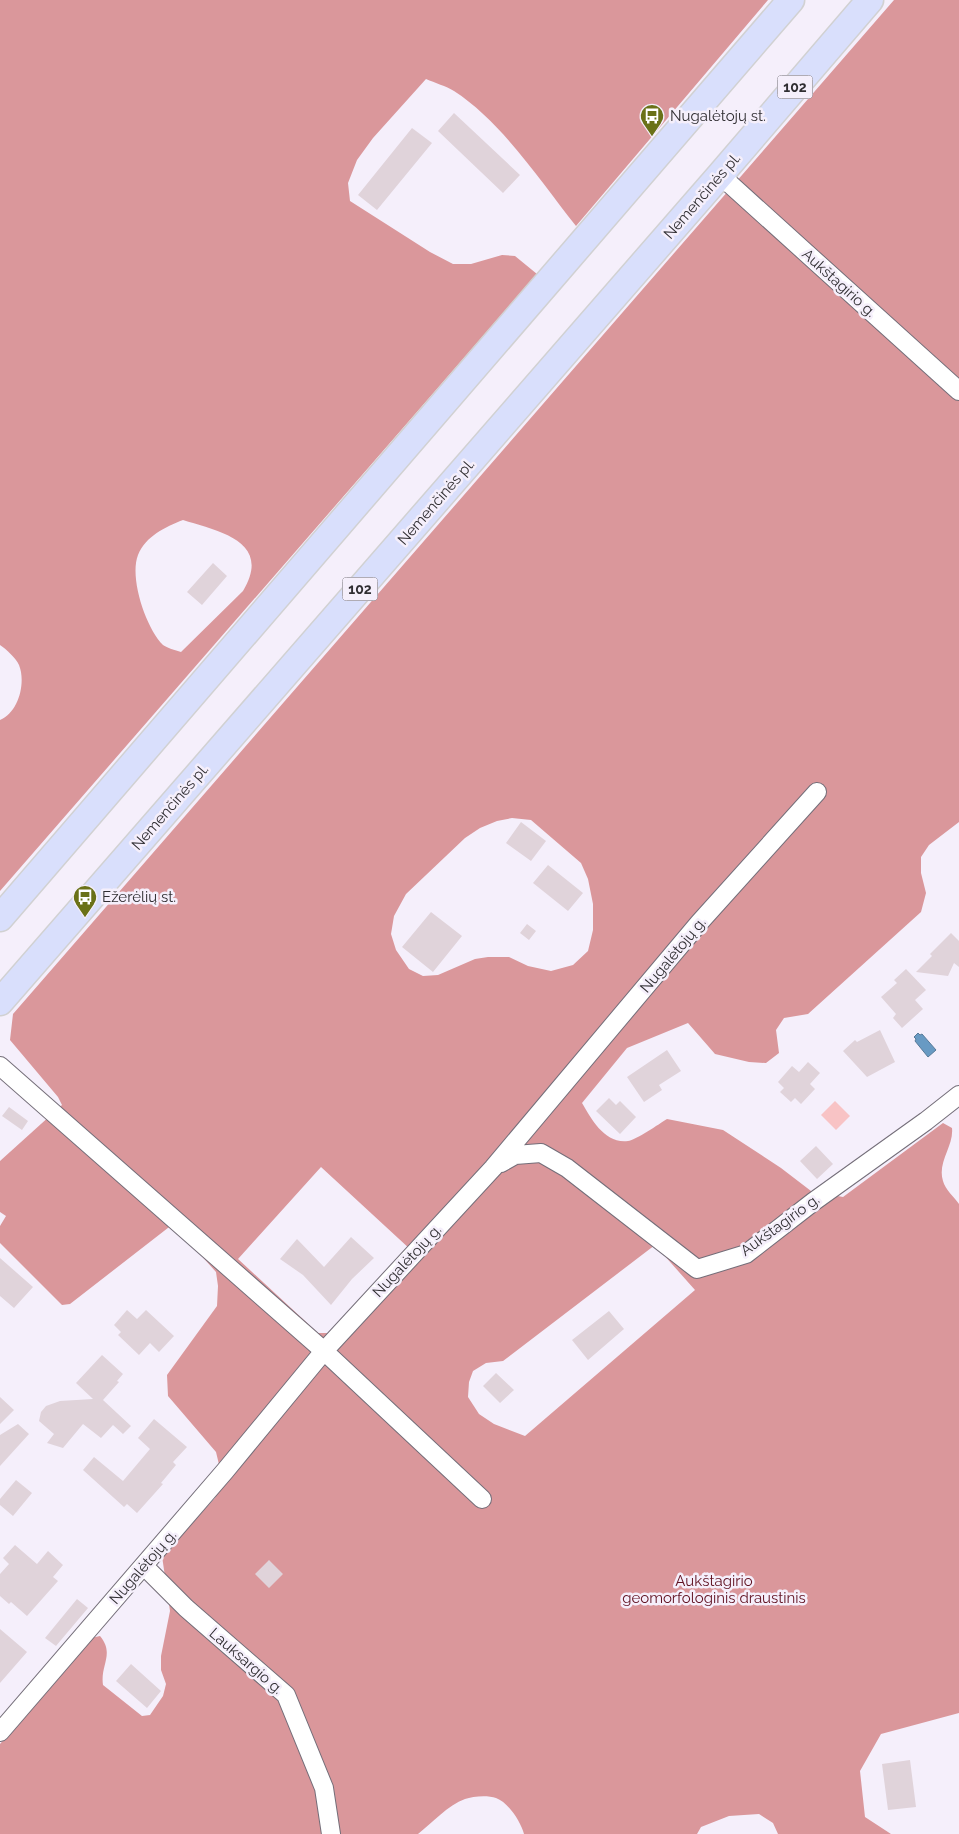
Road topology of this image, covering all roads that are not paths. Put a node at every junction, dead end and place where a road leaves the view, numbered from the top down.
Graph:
1 (791, 0) edge
2 (870, 0) edge
3 (720, 175) junction
4 (959, 390) edge
5 (817, 792) dead end
6 (0, 918) edge
7 (0, 1002) edge
8 (0, 1066) edge
9 (959, 1095) edge
10 (493, 1168) junction
11 (324, 1351) junction
12 (482, 1499) dead end
13 (144, 1566) junction
14 (0, 1732) edge
15 (331, 1834) edge

1 - 6 main road
2 - 3 main road, Nemenčinės pl. / 102
3 - 4 street, Aukštagirio g.
3 - 7 main road, Nemenčinės pl. / 102
5 - 10 street, Nugalėtojų g.
8 - 11 street
9 - 10 street, Aukštagirio g.
10 - 11 street, Nugalėtojų g.
11 - 12 street
11 - 13 street, Nugalėtojų g.
13 - 14 street, Nugalėtojų g.
13 - 15 street, Lauksargio g.

